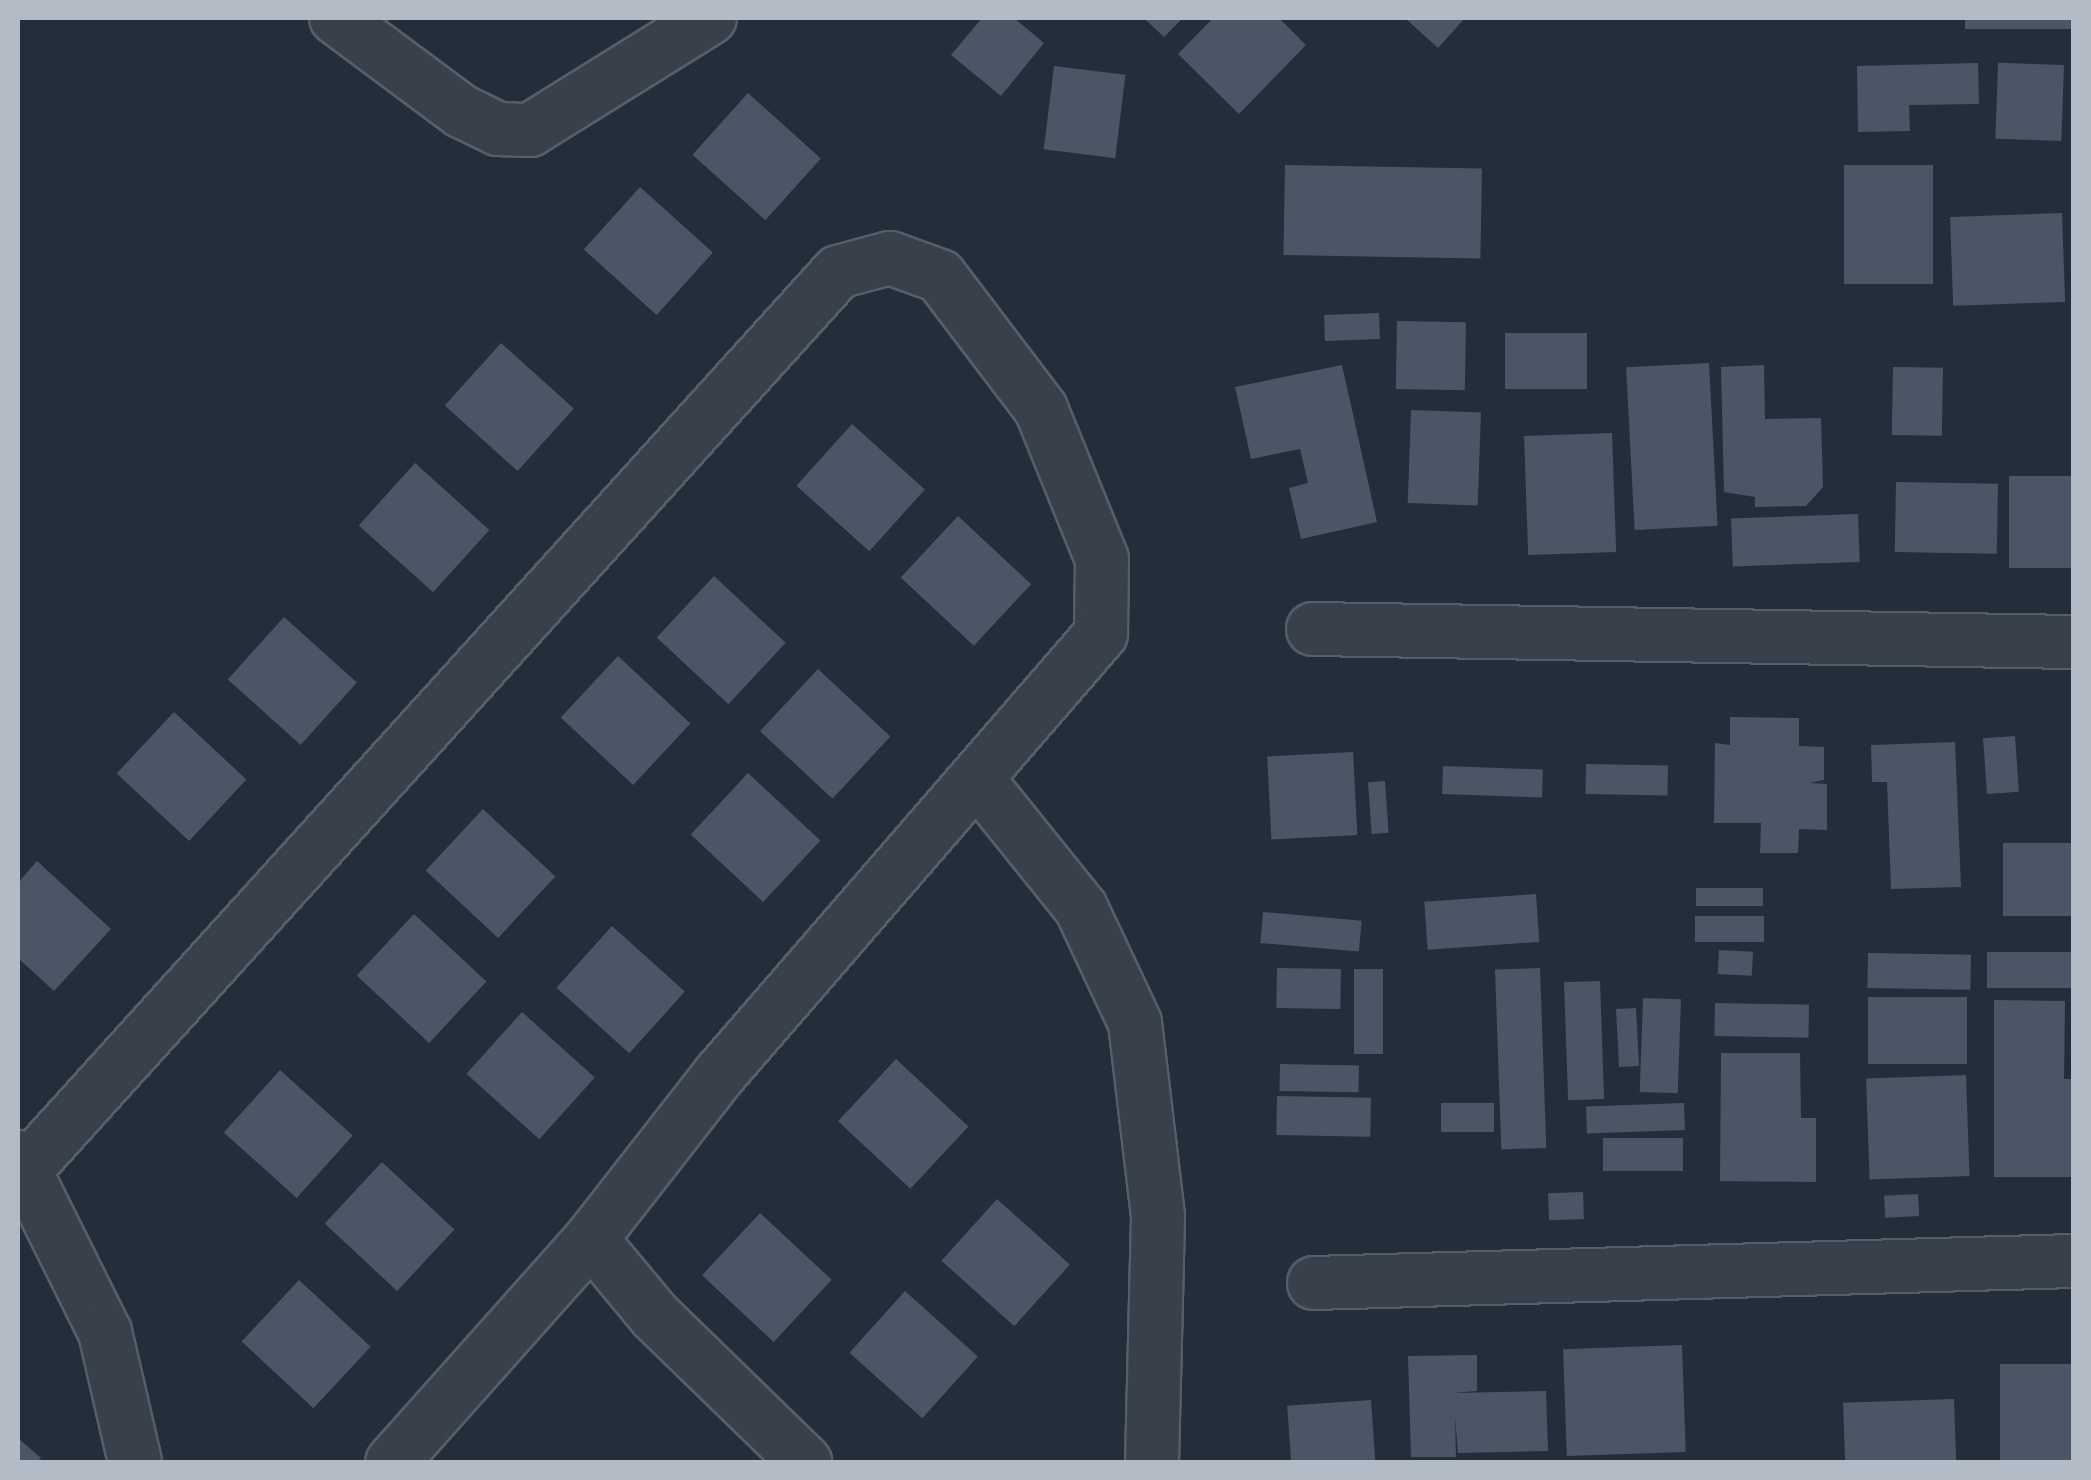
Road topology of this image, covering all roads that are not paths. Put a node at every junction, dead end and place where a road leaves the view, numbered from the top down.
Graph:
1 (336, 18) edge
2 (710, 18) edge
3 (1313, 629) dead end
4 (2074, 642) edge
5 (978, 780) junction
6 (20, 1168) edge
7 (591, 1239) junction
8 (2074, 1261) edge
9 (1314, 1283) dead end
10 (135, 1462) edge
11 (392, 1462) edge
12 (805, 1462) edge
13 (1152, 1462) edge

1 - 2 street
3 - 4 street
5 - 6 street
5 - 7 street
5 - 13 street
6 - 10 street
7 - 11 street
7 - 12 street
8 - 9 street

